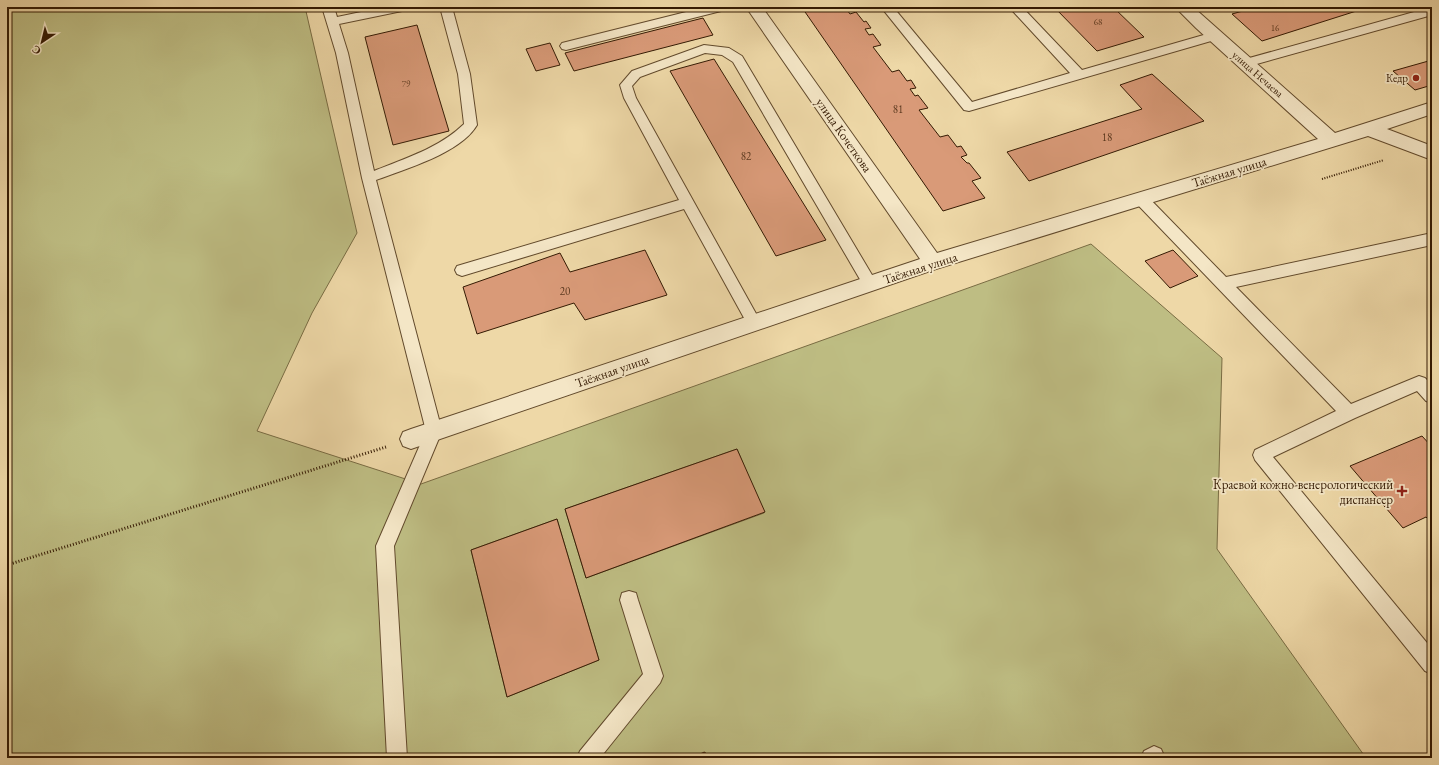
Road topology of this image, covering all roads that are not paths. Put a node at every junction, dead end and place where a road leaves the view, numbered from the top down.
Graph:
1 (328, 7) edge
2 (402, 7) edge
3 (446, 7) edge
4 (721, 7) edge
5 (756, 7) edge
6 (887, 7) edge
7 (1015, 7) edge
8 (1183, 7) edge
9 (1432, 11) edge
10 (332, 22) junction
11 (1214, 36) junction
12 (566, 46) dead end
13 (1246, 63) junction
14 (1079, 75) junction
15 (1432, 108) edge
16 (1368, 129) junction
17 (1332, 141) junction
18 (1427, 151) edge
19 (369, 178) junction
20 (1141, 199) junction
21 (687, 203) junction
22 (1432, 239) edge
23 (933, 262) junction
24 (462, 270) dead end
25 (870, 284) junction
26 (1223, 284) junction
27 (754, 324) junction
28 (1432, 396) edge
29 (1349, 413) junction
30 (434, 431) junction
31 (411, 439) road end
32 (630, 600) dead end
33 (1432, 664) edge
34 (397, 758) edge
35 (587, 758) edge
36 (1151, 758) edge
37 (1155, 758) edge

1 - 10 lane
2 - 10 lane
3 - 19 lane
4 - 12 lane
5 - 23 street, улица Кочеткова
6 - 14 lane
7 - 14 lane
8 - 11 street, улица Нечаева
9 - 13 lane
10 - 19 lane
11 - 13 street, улица Нечаева
11 - 14 lane
13 - 17 street, улица Нечаева
15 - 16 street, Таёжная улица
16 - 17 street, Таёжная улица
16 - 18 street
17 - 20 street, Таёжная улица
19 - 30 lane
20 - 23 street, Таёжная улица
20 - 26 lane
21 - 24 lane
21 - 25 lane
21 - 27 lane
22 - 26 lane
23 - 25 street, Таёжная улица
25 - 27 street, Таёжная улица
26 - 29 lane
27 - 30 street, Таёжная улица
28 - 29 lane
29 - 33 lane
30 - 31 street, Таёжная улица
30 - 34 lane
32 - 35 lane
36 - 37 lane

